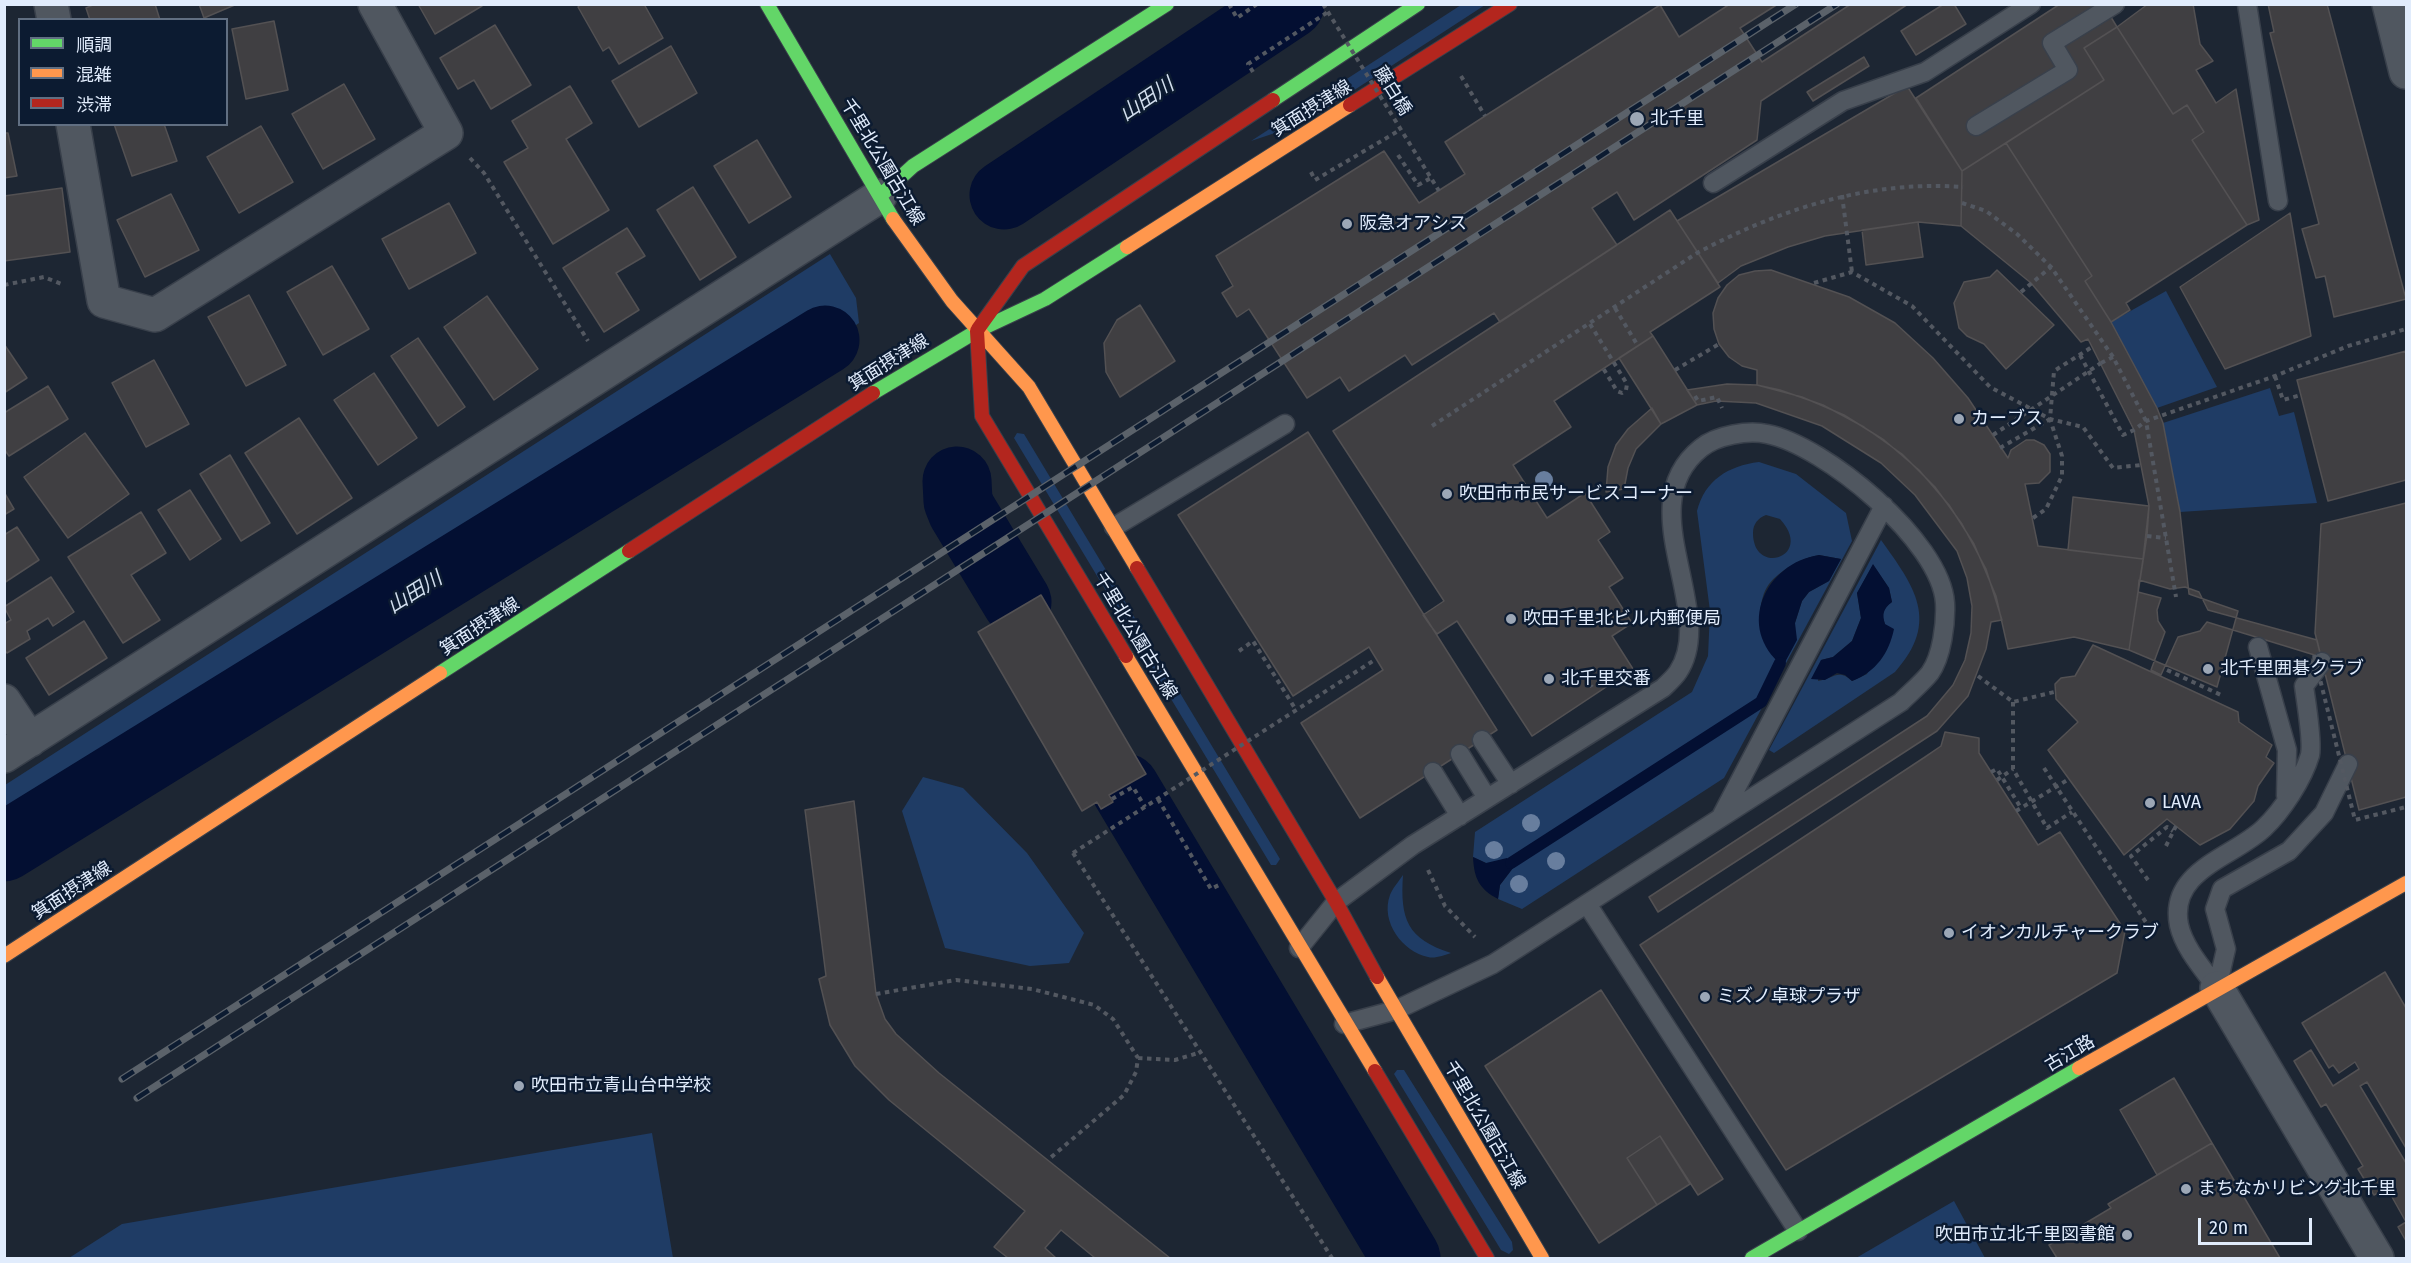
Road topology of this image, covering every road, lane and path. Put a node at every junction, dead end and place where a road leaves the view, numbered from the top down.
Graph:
1 (375, 4) edge
2 (767, 4) edge
3 (1167, 4) edge
4 (1229, 4) edge
5 (1257, 4) edge
6 (1323, 4) edge
7 (1418, 4) edge
8 (1510, 4) edge
9 (2031, 4) edge
10 (2115, 4) edge
11 (2247, 4) edge
12 (2389, 4) edge
13 (1328, 12) junction
14 (1260, 57) dead end
15 (2406, 72) edge
16 (1461, 76) dead end
17 (1485, 116) dead end
18 (73, 126) edge
19 (1976, 126) dead end
20 (1400, 130) junction
21 (446, 133) junction
22 (1398, 155) dead end
23 (1310, 170) dead end
24 (1431, 178) junction
25 (1713, 183) dead end
26 (1963, 187) dead end
27 (1439, 191) dead end
28 (1842, 195) junction
29 (880, 196) junction
30 (2278, 201) dead end
31 (1962, 203) dead end
32 (2051, 267) junction
33 (1852, 272) junction
34 (1814, 283) dead end
35 (4, 285) edge
36 (2021, 292) dead end
37 (104, 300) junction
38 (1615, 308) junction
39 (1590, 324) junction
40 (2406, 329) edge
41 (977, 331) junction
42 (1719, 344) dead end
43 (1638, 346) dead end
44 (2092, 347) dead end
45 (2080, 355) junction
46 (2114, 357) junction
47 (1603, 368) dead end
48 (1674, 370) dead end
49 (607, 372) junction
50 (2275, 376) junction
51 (2301, 395) dead end
52 (1695, 396) dead end
53 (1722, 408) dead end
54 (2050, 419) junction
55 (2146, 421) junction
56 (1284, 424) dead end
57 (1432, 426) dead end
58 (1993, 435) dead end
59 (2000, 448) dead end
60 (2141, 465) dead end
61 (1884, 506) junction
62 (2033, 518) dead end
63 (1114, 527) junction
64 (2147, 536) dead end
65 (2166, 538) junction
66 (2176, 597) dead end
67 (2258, 647) dead end
68 (1239, 651) dead end
69 (2318, 658) joint
70 (1376, 659) dead end
71 (2167, 670) dead end
72 (1978, 676) dead end
73 (1586, 678) dead end
74 (1592, 687) dead end
75 (2054, 692) dead end
76 (2221, 695) dead end
77 (4, 701) edge
78 (2013, 702) junction
79 (1296, 710) junction
80 (1482, 740) dead end
81 (17, 748) edge
82 (1460, 754) dead end
83 (2348, 764) dead end
84 (2044, 768) dead end
85 (2013, 770) junction
86 (1432, 772) dead end
87 (1991, 772) dead end
88 (2069, 779) dead end
89 (1997, 780) dead end
90 (1510, 784) junction
91 (1158, 798) junction
92 (1487, 798) junction
93 (1112, 799) dead end
94 (2285, 804) junction
95 (1145, 807) junction
96 (2406, 807) edge
97 (2022, 808) junction
98 (2016, 811) dead end
99 (2072, 812) junction
100 (1460, 816) junction
101 (1721, 818) junction
102 (2166, 846) dead end
103 (1427, 868) dead end
104 (1228, 880) dead end
105 (2148, 880) dead end
106 (2406, 883) edge
107 (1336, 902) junction
108 (1587, 903) junction
109 (2147, 924) dead end
110 (1475, 937) dead end
111 (1299, 948) junction
112 (4, 956) edge
113 (2217, 988) junction
114 (876, 994) dead end
115 (1395, 1010) junction
116 (1344, 1024) junction
117 (1198, 1053) junction
118 (1138, 1058) junction
119 (1049, 1159) dead end
120 (1798, 1231) junction
121 (1332, 1258) edge
122 (1487, 1258) edge
123 (1542, 1258) edge
124 (1752, 1258) edge
125 (2377, 1258) edge

1 - 21 street
2 - 29 street, 千里北公園古江線
3 - 29 street
4 - 5 path
6 - 13 path, 藤白橋, bridge
7 - 41 street, 箕面摂津線
8 - 41 street, 箕面摂津線
9 - 25 lane
10 - 19 lane
11 - 30 lane
12 - 15 street
13 - 14 path
13 - 20 path, 藤白橋, bridge
16 - 17 path
18 - 37 street
20 - 23 path
20 - 24 path, 藤白橋, bridge
21 - 37 street
21 - 49 path
22 - 24 path
24 - 27 path, 藤白橋, bridge
26 - 28 path
28 - 33 path
28 - 38 path
29 - 41 street, 千里北公園古江線
29 - 49 street
31 - 32 path
32 - 36 path
32 - 46 path
33 - 34 path
33 - 54 path
35 - 37 path
38 - 39 path
38 - 43 path
39 - 47 path
39 - 57 path
40 - 50 path
41 - 63 street, 千里北公園古江線
41 - 111 street, 千里北公園古江線
41 - 112 street, 箕面摂津線
42 - 48 path
44 - 45 path
45 - 54 path
45 - 55 path
46 - 55 path
46 - 58 path, bridge
49 - 81 street
50 - 51 path
50 - 55 path
52 - 53 path
54 - 59 path
54 - 60 path
54 - 62 path
55 - 65 path
56 - 63 lane
61 - 90 lane
61 - 101 lane
61 - 101 lane
63 - 107 street, 千里北公園古江線
64 - 65 path
65 - 66 path
67 - 94 lane
68 - 79 path
69 - 94 lane
69 - 96 path, bridge
70 - 79 path, bridge
71 - 76 path
72 - 78 path
73 - 74 path
75 - 78 path
77 - 81 street
78 - 85 path
79 - 91 path, bridge
80 - 90 lane
82 - 92 lane
83 - 113 lane
84 - 99 path
85 - 89 path
85 - 99 path
86 - 100 lane
87 - 97 path, bridge
88 - 97 path, bridge
90 - 92 lane
91 - 95 path, bridge
91 - 104 path
92 - 100 lane
93 - 95 path
94 - 113 lane
95 - 117 path, bridge
97 - 98 path, bridge
99 - 109 path
100 - 107 lane
101 - 108 lane
102 - 105 path
103 - 110 path
106 - 113 street, 古江路
107 - 111 lane
107 - 115 street, 千里北公園古江線
108 - 115 lane
108 - 120 lane
111 - 116 street, 千里北公園古江線
113 - 120 street, 古江路
113 - 125 street
114 - 118 path
115 - 116 lane
115 - 123 street, 千里北公園古江線
116 - 122 street
117 - 118 path
117 - 121 path
118 - 119 path
120 - 124 street, 古江路

